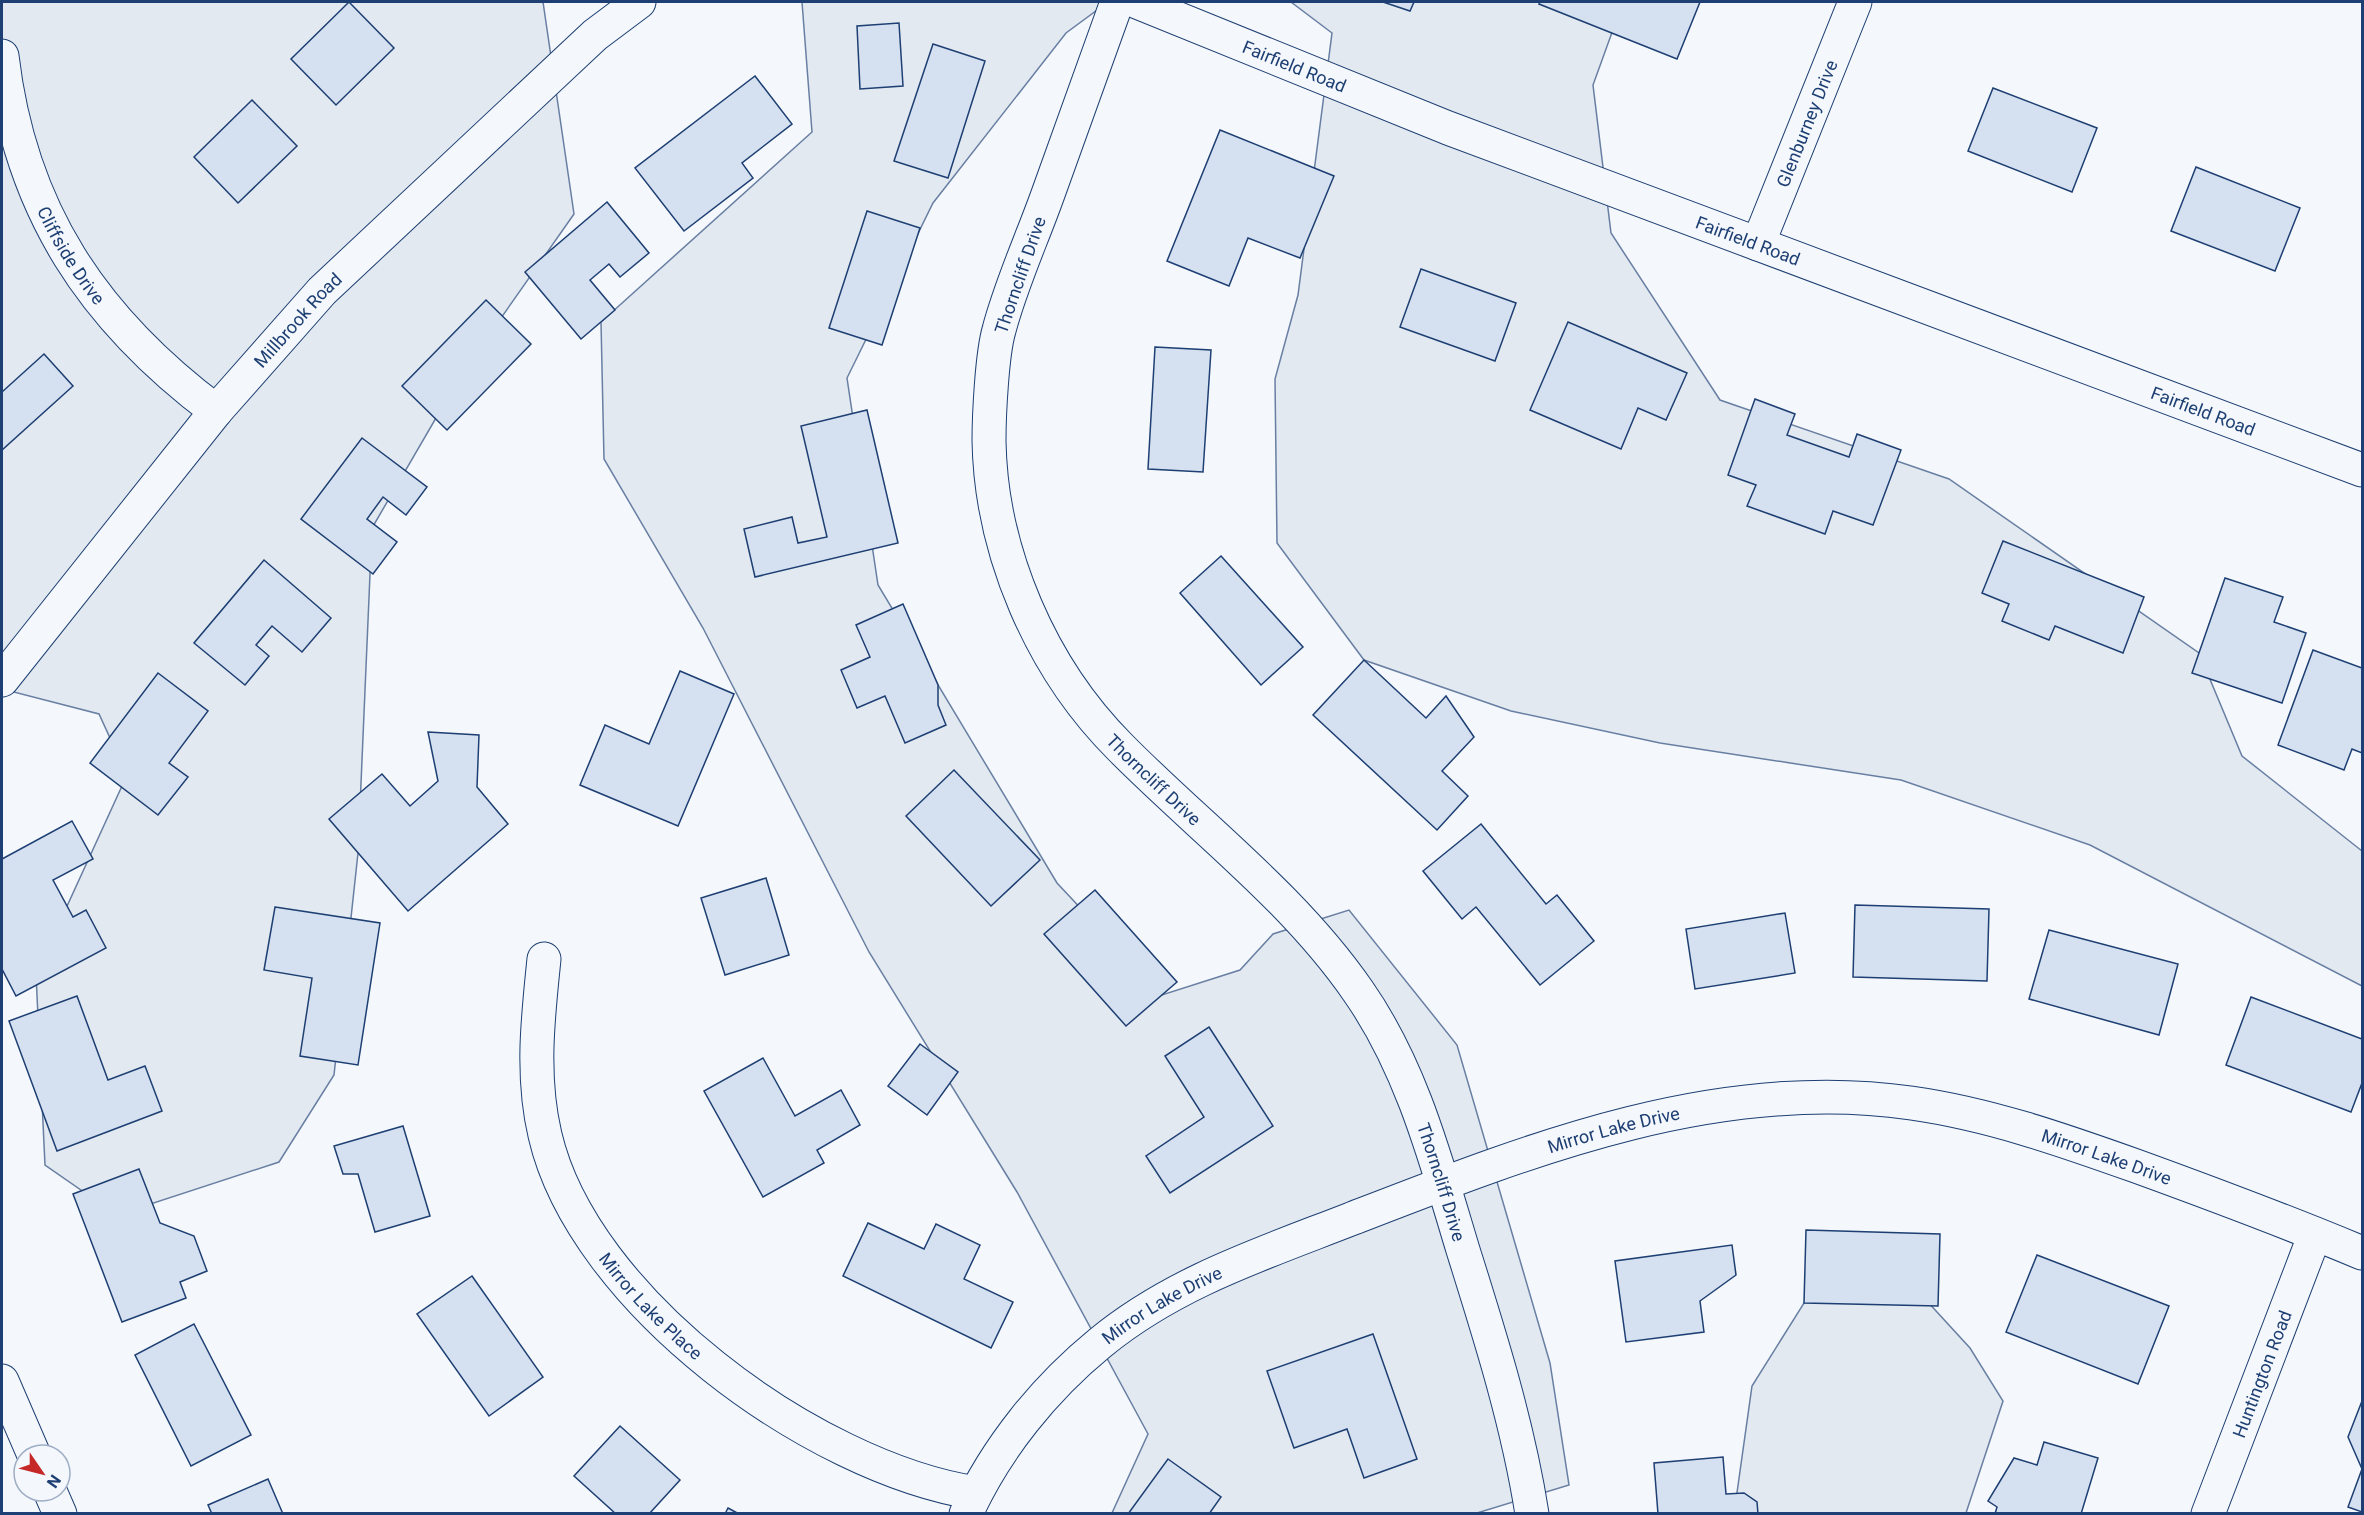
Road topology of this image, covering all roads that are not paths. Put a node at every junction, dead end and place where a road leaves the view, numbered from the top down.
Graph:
1 (639, 2) edge
2 (1117, 2) edge
3 (1137, 2) edge
4 (1855, 2) edge
5 (2, 56) edge
6 (1758, 244) junction
7 (216, 411) junction
8 (2362, 470) edge
9 (2, 680) edge
10 (544, 958) dead end
11 (1443, 1183) junction
12 (2315, 1234) junction
13 (2362, 1253) edge
14 (2, 1381) edge
15 (29, 1443) edge
16 (971, 1503) edge
17 (1532, 1514) edge
18 (2208, 1514) edge

1 - 7 street, Millbrook Road
2 - 11 street, Thorncliff Drive
3 - 6 street, Fairfield Road
4 - 6 street, Glenburney Drive
5 - 7 street, Cliffside Drive
6 - 8 street, Fairfield Road
7 - 9 street, Millbrook Road
10 - 16 street, Mirror Lake Place
11 - 12 street, Mirror Lake Drive
11 - 16 street, Mirror Lake Drive
11 - 17 street, Thorncliff Drive
12 - 13 street, Mirror Lake Drive
12 - 18 street, Huntington Road
14 - 15 street

